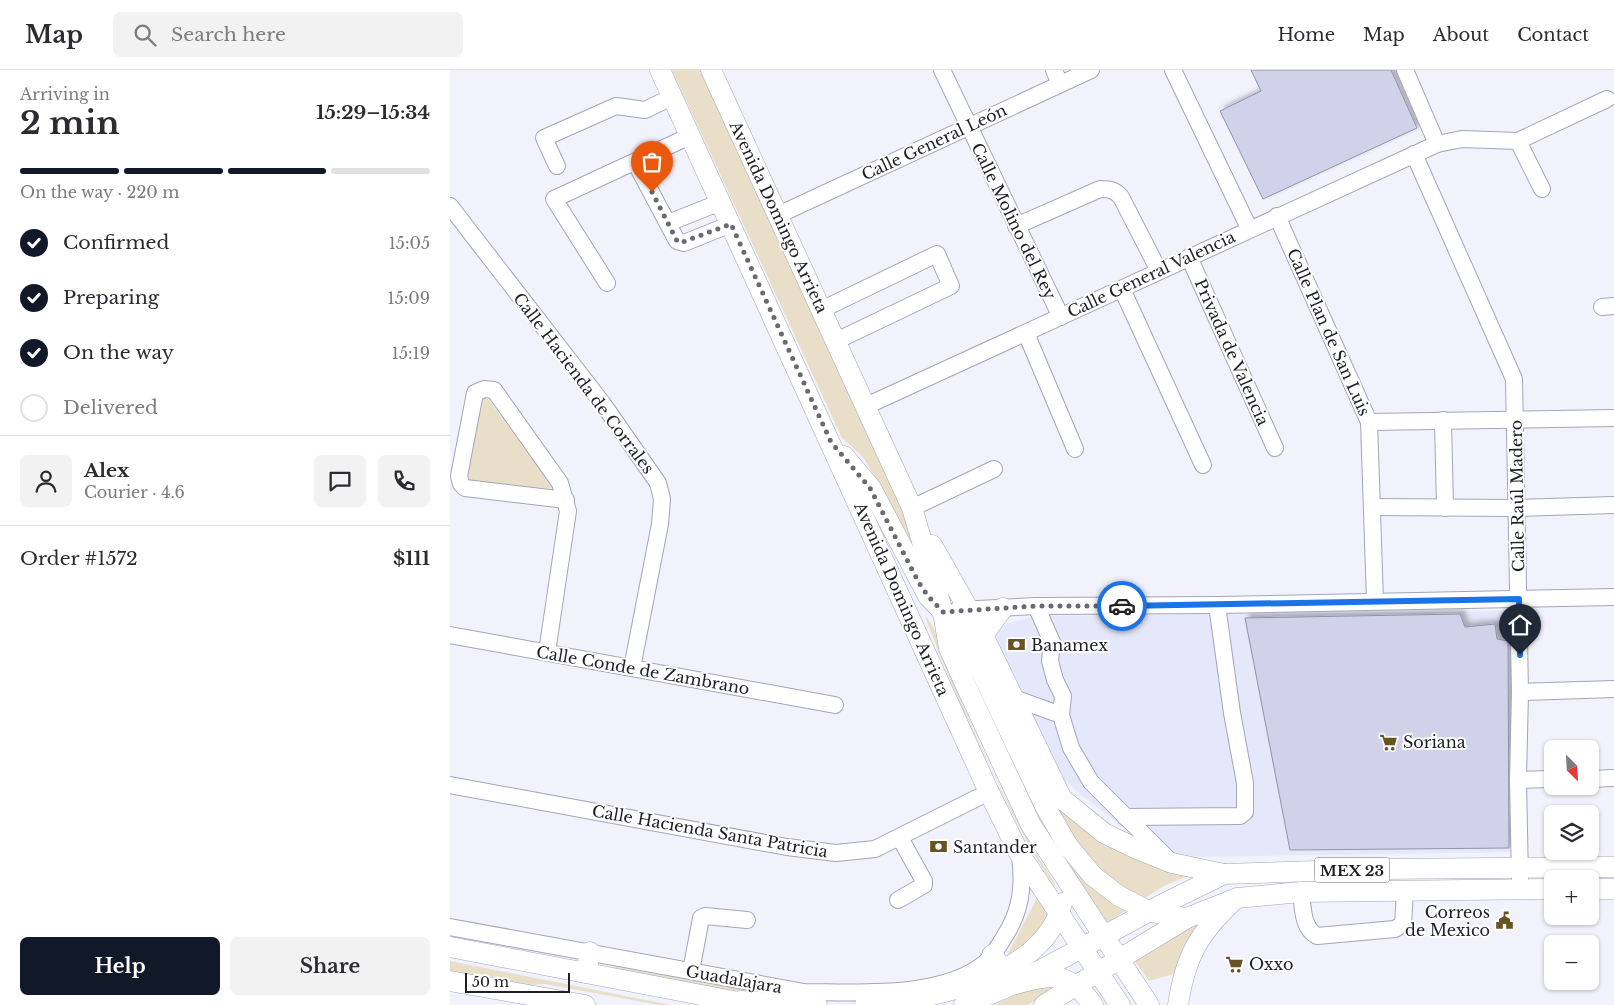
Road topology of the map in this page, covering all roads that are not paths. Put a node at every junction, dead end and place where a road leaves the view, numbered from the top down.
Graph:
1 (660, 70) edge
2 (711, 70) edge
3 (942, 70) edge
4 (1091, 70) edge
5 (1173, 70) edge
6 (1405, 70) edge
7 (1057, 77) edge
8 (672, 97) junction
9 (1607, 99) dead end
10 (968, 126) junction
11 (690, 136) junction
12 (1518, 141) junction
13 (1437, 144) junction
14 (1414, 154) junction
15 (636, 162) junction
16 (557, 166) dead end
17 (1542, 189) dead end
18 (721, 202) junction
19 (450, 206) edge
20 (778, 215) junction
21 (1277, 216) junction
22 (668, 223) junction
23 (731, 224) junction
24 (1016, 226) junction
25 (1249, 228) junction
26 (1189, 257) junction
27 (1159, 271) junction
28 (607, 284) dead end
29 (1122, 289) junction
30 (821, 310) junction
31 (1061, 317) junction
32 (1026, 332) junction
33 (836, 341) junction
34 (866, 406) junction
35 (1614, 418) edge
36 (1516, 419) junction
37 (1443, 420) junction
38 (1369, 422) junction
39 (831, 442) junction
40 (1275, 448) dead end
41 (1075, 449) dead end
42 (1203, 465) dead end
43 (994, 469) dead end
44 (566, 500) junction
45 (1614, 505) edge
46 (1373, 507) junction
47 (912, 508) junction
48 (1445, 508) junction
49 (1516, 508) junction
50 (1614, 597) edge
51 (1519, 599) junction
52 (1376, 601) junction
53 (1036, 606) junction
54 (1217, 606) junction
55 (1003, 608) junction
56 (967, 610) junction
57 (943, 612) junction
58 (450, 635) edge
59 (983, 635) junction
60 (547, 652) junction
61 (973, 657) junction
62 (632, 668) junction
63 (966, 686) junction
64 (1614, 689) edge
65 (1520, 692) junction
66 (1012, 697) junction
67 (835, 705) dead end
68 (1061, 715) junction
69 (1599, 778) edge
70 (1614, 778) edge
71 (1544, 779) edge
72 (1518, 780) junction
73 (450, 785) edge
74 (989, 792) junction
75 (1125, 817) junction
76 (900, 838) junction
77 (1020, 853) junction
78 (1172, 863) junction
79 (1519, 868) junction
80 (1614, 868) edge
81 (1224, 874) junction
82 (1067, 883) junction
83 (1599, 889) edge
84 (1614, 889) edge
85 (1520, 890) junction
86 (1544, 890) edge
87 (1301, 892) junction
88 (1405, 892) junction
89 (1237, 898) junction
90 (898, 900) dead end
91 (1150, 912) junction
92 (1060, 916) junction
93 (1187, 918) junction
94 (747, 920) dead end
95 (450, 927) edge
96 (1104, 936) junction
97 (450, 947) edge
98 (1083, 948) junction
99 (590, 952) junction
100 (1121, 960) junction
101 (1004, 970) junction
102 (691, 971) junction
103 (586, 973) junction
104 (1099, 973) junction
105 (450, 981) edge
106 (1077, 986) junction
107 (804, 1001) edge
108 (744, 1003) edge
109 (584, 1005) edge
110 (711, 1005) edge
111 (865, 1005) edge
112 (964, 1005) edge
113 (1044, 1005) edge
114 (1093, 1005) edge
115 (1120, 1005) edge
116 (1148, 1005) edge
117 (1178, 1005) edge

1 - 8 main road, Avenida Domingo Arrieta
2 - 20 main road, Avenida Domingo Arrieta
3 - 10 street, Calle Molino del Rey
4 - 7 street, Calle General León
5 - 25 street
6 - 13 street
7 - 10 street, Calle General León
8 - 11 main road, Avenida Domingo Arrieta
8 - 16 street
9 - 12 street
10 - 20 street, Calle General León
10 - 24 street, Calle Molino del Rey
11 - 15 street
11 - 18 main road, Avenida Domingo Arrieta
12 - 13 street, Calle General Valencia
12 - 17 street
13 - 14 street, Calle General Valencia
14 - 21 street, Calle General Valencia
14 - 36 street, Calle Raúl Madero
15 - 22 street
15 - 28 street
18 - 22 street
18 - 23 main road, Avenida Domingo Arrieta
19 - 62 street, Calle Hacienda de Corrales
20 - 30 main road, Avenida Domingo Arrieta
21 - 25 street, Calle General Valencia
21 - 38 street, Calle Plan de San Luis
22 - 23 street
23 - 39 main road, Avenida Domingo Arrieta
24 - 27 street
24 - 31 street, Calle Molino del Rey
25 - 26 street, Calle General Valencia
26 - 27 street, Calle General Valencia
26 - 40 street, Privada de Valencia
27 - 29 street, Calle General Valencia
29 - 31 street, Calle General Valencia
29 - 42 street
30 - 33 main road, Avenida Domingo Arrieta
30 - 33 street
31 - 32 street, Calle General Valencia
32 - 34 street, Calle General Valencia
32 - 41 street
33 - 34 main road, Avenida Domingo Arrieta
34 - 47 main road, Avenida Domingo Arrieta
35 - 36 street
36 - 37 street
36 - 49 street, Calle Raúl Madero
37 - 38 street
37 - 48 street
38 - 46 street, Calle Plan de San Luis
39 - 57 main road
39 - 74 main road, Avenida Domingo Arrieta
43 - 47 street
44 - 44 street
44 - 60 street
45 - 49 street
46 - 48 street
46 - 52 street, Calle Plan de San Luis
47 - 56 main road
47 - 57 main road, Avenida Domingo Arrieta
48 - 49 street
49 - 51 street, Calle Raúl Madero
50 - 51 street
51 - 52 street
51 - 65 street, Calle Raúl Madero
52 - 54 street
53 - 54 street
53 - 55 street
53 - 68 street
54 - 75 street
55 - 56 street
55 - 59 main road
56 - 57 street
56 - 59 main road
57 - 61 main road
57 - 63 main road, Avenida Domingo Arrieta
58 - 60 street, Calle Conde de Zambrano
59 - 61 main road
59 - 66 main road
60 - 62 street, Calle Conde de Zambrano
61 - 63 main road
61 - 91 main road
62 - 67 street, Calle Conde de Zambrano
63 - 82 main road, Avenida Domingo Arrieta
64 - 65 street
65 - 72 street, Calle Raúl Madero
66 - 68 street
66 - 78 main road
68 - 75 street
69 - 70 street
71 - 72 street
72 - 79 street, Calle Raúl Madero
73 - 76 street, Calle Hacienda Santa Patricia
74 - 76 street, Calle Hacienda Santa Patricia
74 - 77 main road, Avenida Domingo Arrieta
75 - 78 street
76 - 90 street
77 - 92 main road, Avenida Domingo Arrieta
77 - 101 street, Guadalajara
78 - 81 main road
79 - 80 main road, MEX 23
79 - 81 main road, MEX 23
79 - 85 street, Calle Raúl Madero
81 - 91 main road, MEX 23
82 - 92 main road
82 - 96 main road, Avenida Domingo Arrieta
83 - 84 main road
85 - 86 main road, MEX 23
85 - 88 main road, MEX 23
87 - 88 main road, MEX 23
87 - 88 street
87 - 89 main road, MEX 23
89 - 93 main road, MEX 23
89 - 117 main road
91 - 93 main road
91 - 96 main road, MEX 23
92 - 98 main road, Avenida Domingo Arrieta
92 - 101 main road
93 - 100 main road, MEX 23
94 - 102 street
95 - 99 street, Guadalajara
96 - 98 main road, MEX 23
96 - 100 main road, Avenida Domingo Arrieta
97 - 103 main road
98 - 101 main road, MEX 23
98 - 104 main road, Avenida Domingo Arrieta
99 - 102 street, Guadalajara
99 - 103 main road
100 - 104 main road, MEX 23
100 - 116 main road, Avenida Domingo Arrieta
101 - 106 main road
101 - 107 street, Guadalajara
101 - 111 main road
101 - 112 main road, MEX 23
102 - 107 street, Guadalajara
103 - 108 main road
104 - 106 main road, MEX 23
104 - 115 main road, Avenida Domingo Arrieta
105 - 109 main road
106 - 113 main road, MEX 23
106 - 114 main road
107 - 108 main road
108 - 110 main road

